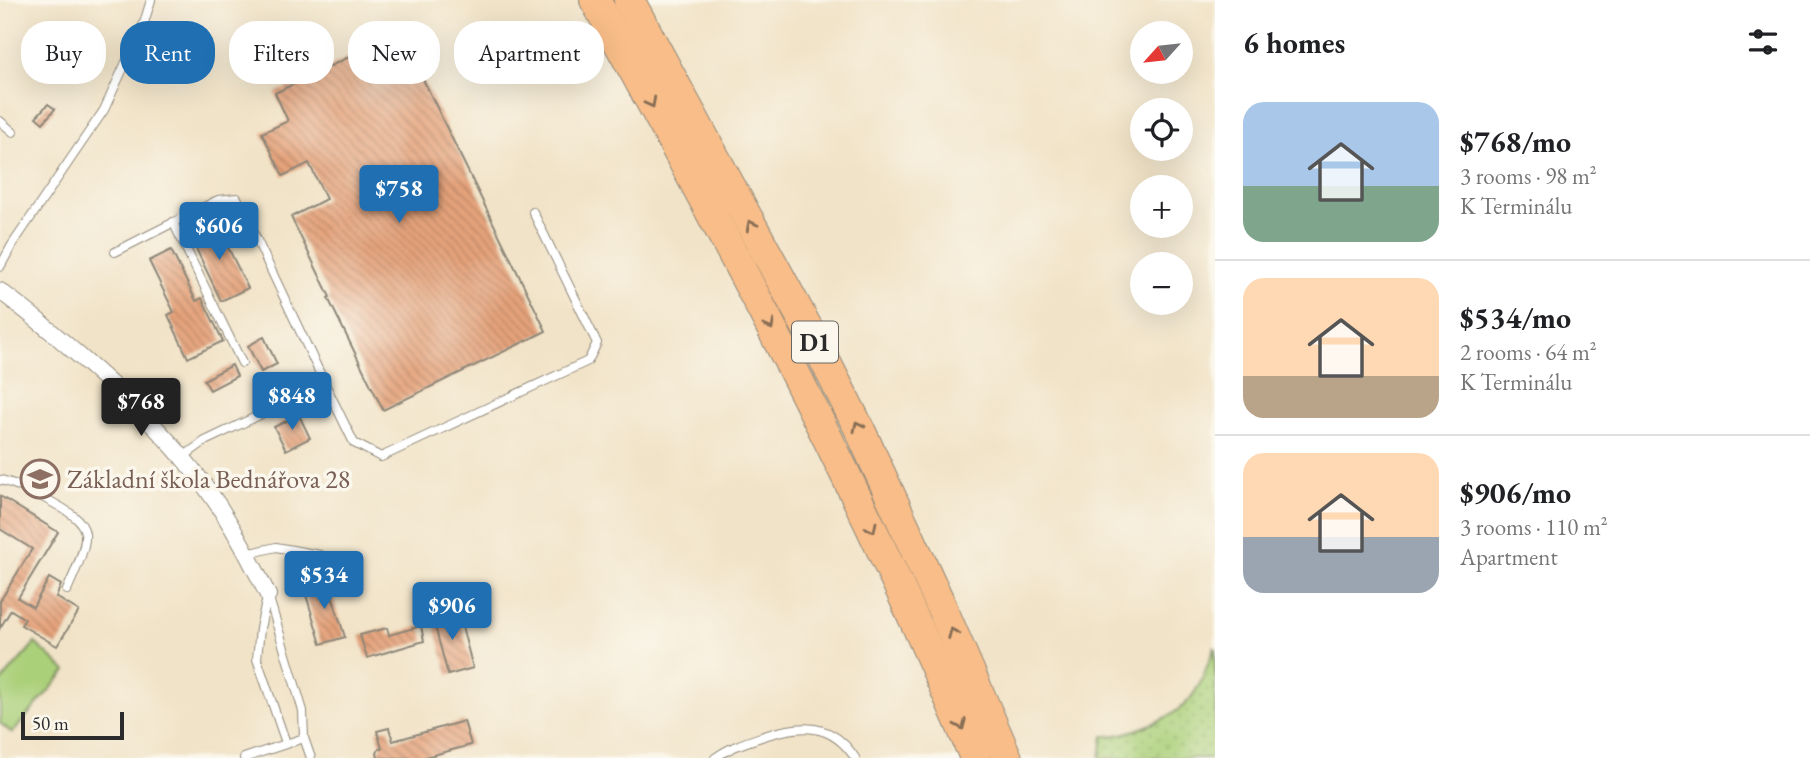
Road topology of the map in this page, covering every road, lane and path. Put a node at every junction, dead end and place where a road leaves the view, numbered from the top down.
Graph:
1 (151, 0) edge
2 (594, 0) edge
3 (629, 0) edge
4 (0, 121) edge
5 (13, 132) dead end
6 (533, 212) dead end
7 (173, 222) junction
8 (115, 252) dead end
9 (0, 267) edge
10 (0, 291) edge
11 (242, 363) dead end
12 (324, 384) junction
13 (183, 457) junction
14 (0, 480) edge
15 (247, 554) junction
16 (320, 555) dead end
17 (67, 590) dead end
18 (268, 596) junction
19 (304, 738) junction
20 (286, 743) junction
21 (244, 758) edge
22 (311, 758) edge
23 (715, 758) edge
24 (855, 758) edge
25 (975, 758) edge
26 (1007, 758) edge

1 - 9 lane
2 -> 25 highway, D1
26 -> 3 highway, D1
4 - 5 lane
6 - 12 lane
7 - 8 lane
7 - 11 lane
7 - 12 lane
10 - 13 street
12 - 13 lane
13 - 15 street
14 - 17 lane
15 - 16 lane
15 - 18 street
18 - 19 lane
18 - 20 lane
19 - 20 lane
19 - 22 lane
20 - 21 lane
23 - 24 lane

